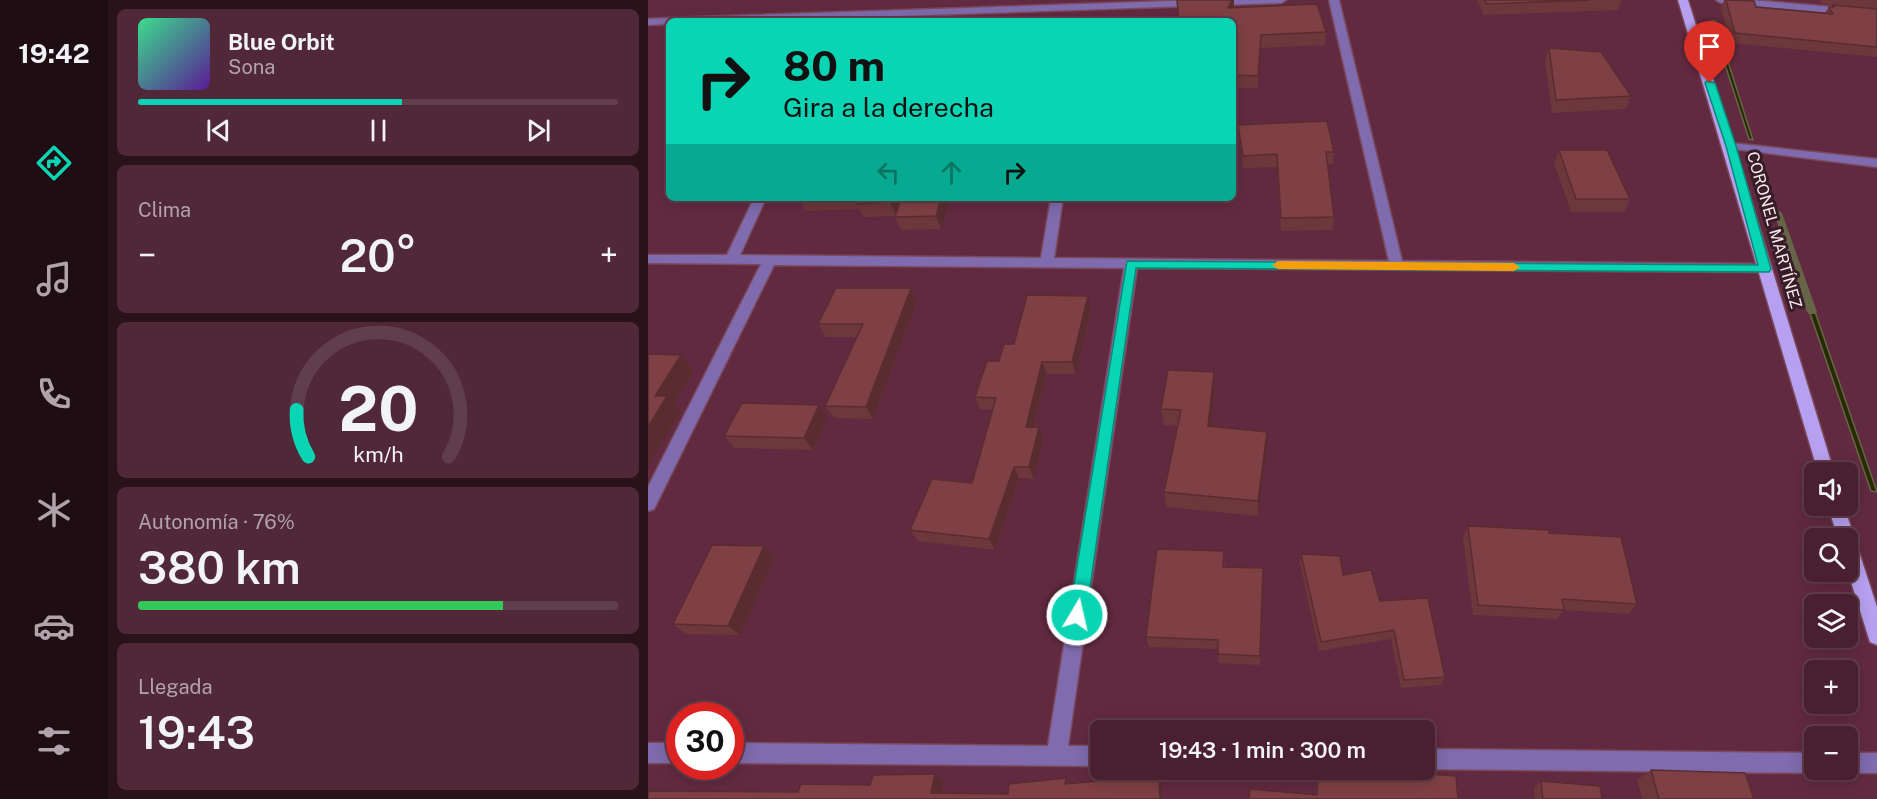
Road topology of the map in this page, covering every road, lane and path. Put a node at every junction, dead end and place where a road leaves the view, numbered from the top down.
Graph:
1 (1281, 0) edge
2 (1334, 0) edge
3 (1683, 0) edge
4 (1721, 0) edge
5 (1087, 4) edge
6 (1877, 14) edge
7 (843, 18) edge
8 (666, 21) edge
9 (648, 22) edge
10 (1731, 146) junction
11 (1877, 163) edge
12 (759, 201) edge
13 (1057, 201) edge
14 (648, 259) edge
15 (731, 260) junction
16 (769, 261) junction
17 (1047, 263) junction
18 (1131, 264) junction
19 (1397, 266) junction
20 (1765, 269) junction
21 (1823, 462) edge
22 (648, 504) edge
23 (1858, 576) edge
24 (1877, 636) edge
25 (648, 753) edge
26 (666, 753) edge
27 (744, 753) edge
28 (1056, 756) junction
29 (1090, 756) edge
30 (1435, 759) edge
31 (1804, 763) edge
32 (1858, 763) edge
33 (1877, 763) edge

1 - 5 street
2 - 19 street
3 - 10 main road, CORONEL MARTÍNEZ
4 - 6 street
5 - 7 street
8 - 9 street
10 - 11 street
10 - 20 main road, CORONEL MARTÍNEZ
12 - 15 street
13 - 17 street
14 - 15 street
15 - 16 street
16 - 17 street
16 - 22 street
17 - 18 street
18 - 19 street
18 - 28 street
19 - 20 street
20 - 21 main road, CORONEL MARTÍNEZ
23 - 24 main road
25 - 26 street
27 - 28 street
28 - 29 street
30 - 31 street
32 - 33 street

